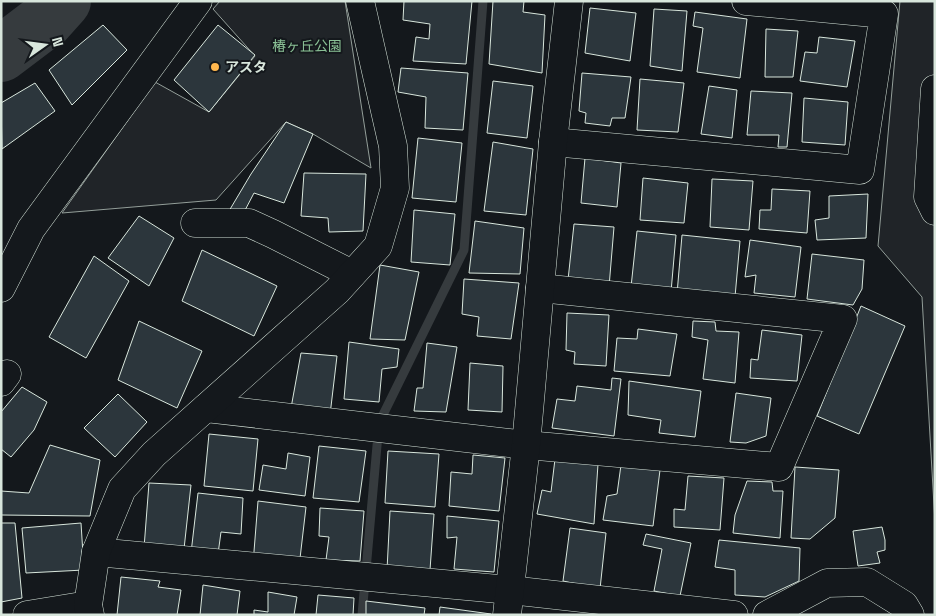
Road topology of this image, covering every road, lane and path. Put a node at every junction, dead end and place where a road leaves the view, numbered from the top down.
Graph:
1 (198, 1) edge
2 (360, 1) edge
3 (569, 1) edge
4 (746, 1) edge
5 (935, 88) edge
6 (554, 142) junction
7 (935, 210) edge
8 (195, 222) dead end
9 (352, 274) junction
10 (1, 288) edge
11 (540, 288) junction
12 (206, 408) junction
13 (526, 445) junction
14 (96, 552) junction
15 (509, 602) edge
16 (89, 610) edge
17 (26, 615) edge
18 (734, 615) edge
19 (767, 615) edge
20 (910, 615) edge

1 - 10 street
2 - 9 street
3 - 6 street
4 - 6 street
5 - 7 street
6 - 11 street
8 - 9 street
9 - 12 street
11 - 13 street
11 - 13 street
12 - 13 street
12 - 14 street
13 - 15 street
14 - 15 street
14 - 16 street
15 - 18 street
16 - 17 street
19 - 20 street

